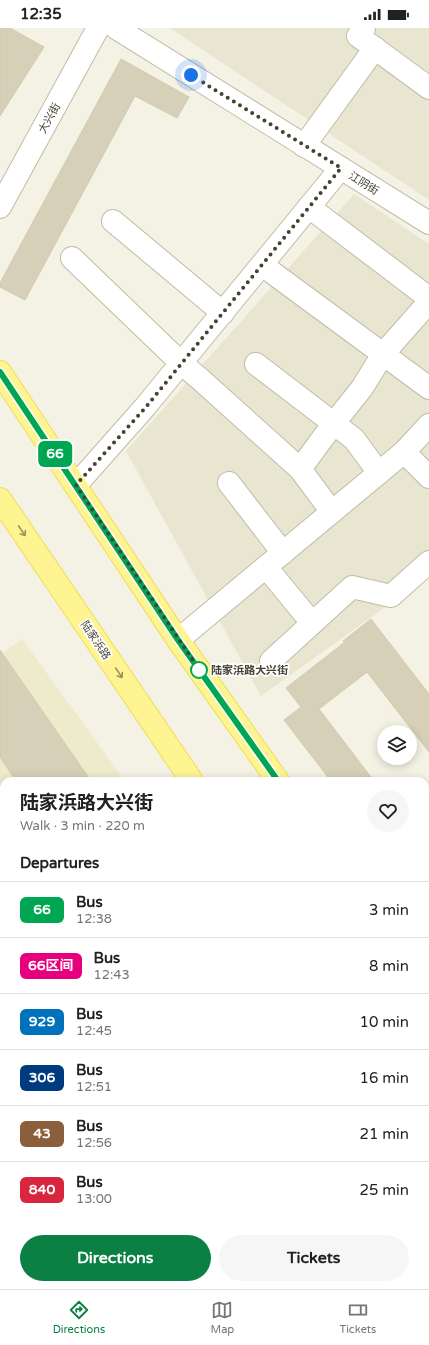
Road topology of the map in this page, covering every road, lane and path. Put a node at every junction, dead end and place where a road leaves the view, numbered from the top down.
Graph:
1 (98, 28) edge
2 (116, 28) edge
3 (364, 28) edge
4 (375, 48) junction
5 (429, 88) edge
6 (304, 146) junction
7 (341, 168) junction
8 (0, 207) edge
9 (309, 207) junction
10 (113, 221) dead end
11 (429, 223) edge
12 (72, 258) dead end
13 (262, 265) junction
14 (429, 298) edge
15 (429, 302) edge
16 (223, 313) junction
17 (383, 354) junction
18 (182, 363) junction
19 (256, 364) dead end
20 (0, 372) edge
21 (429, 388) edge
22 (334, 423) junction
23 (429, 425) edge
24 (404, 452) junction
25 (300, 469) junction
26 (379, 473) junction
27 (429, 477) edge
28 (229, 483) dead end
29 (76, 485) junction
30 (0, 499) edge
31 (332, 512) junction
32 (274, 560) junction
33 (429, 562) edge
34 (312, 623) junction
35 (178, 640) junction
36 (271, 661) dead end
37 (189, 777) edge
38 (275, 777) edge

1 - 8 street, 大兴街
2 - 6 street, 江阴街
3 - 4 street
4 - 5 street
4 - 6 street
6 - 7 street, 江阴街
7 - 9 street
7 - 11 street, 江阴街
9 - 13 street
9 - 14 street
10 - 16 street
12 - 18 street
13 - 16 street
13 - 17 street
15 - 17 street
16 - 18 street
17 - 21 street
17 - 22 street
18 - 25 street
18 - 29 street
19 - 22 street
20 - 29 main road
22 - 25 street
22 - 26 street
23 - 24 street
24 - 26 street
24 - 27 street
25 - 31 street
26 - 31 street
28 - 32 street
29 - 35 main road
30 -> 37 main road, 陆家浜路
31 - 32 street
32 - 34 street
32 - 35 street
33 - 34 street
34 - 36 street
35 - 38 main road

